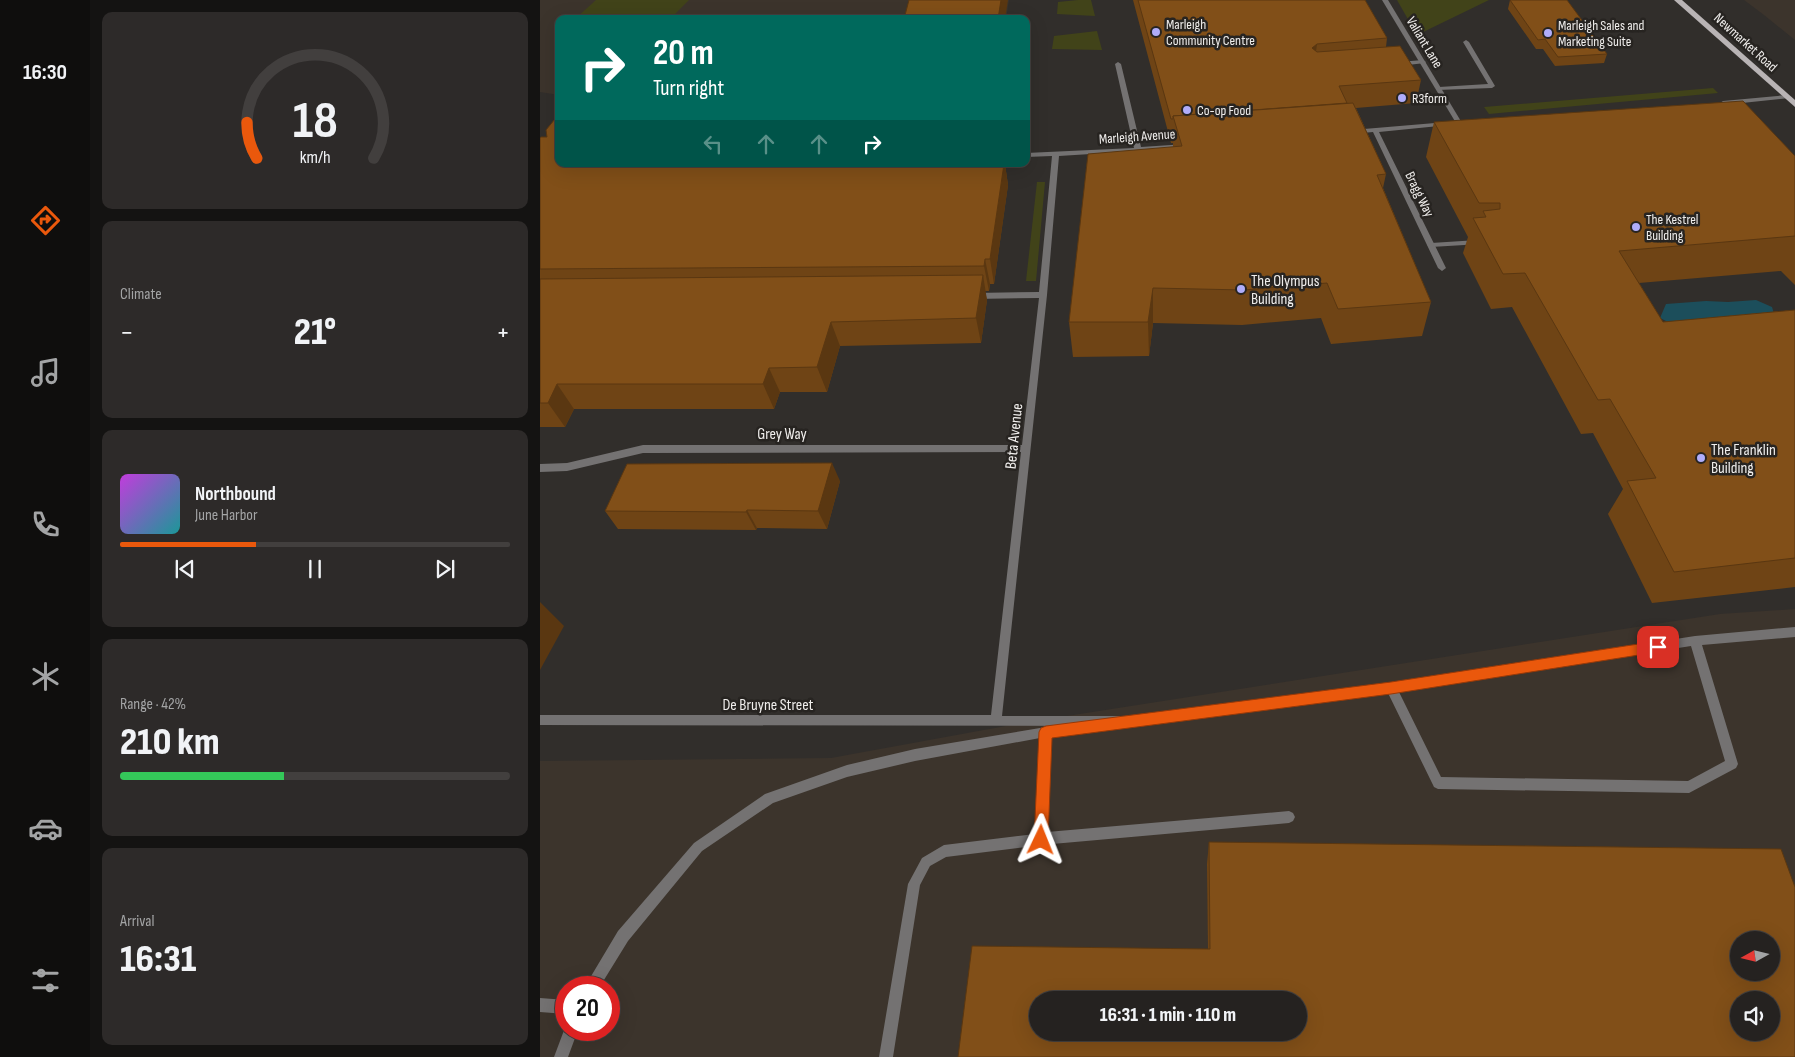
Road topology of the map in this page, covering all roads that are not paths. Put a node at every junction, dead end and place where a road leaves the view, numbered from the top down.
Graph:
1 (1386, 0) edge
2 (1678, 0) edge
3 (1466, 42) dead end
4 (1423, 62) junction
5 (1118, 64) dead end
6 (1393, 65) edge
7 (1440, 89) junction
8 (1787, 97) junction
9 (1713, 103) edge
10 (1795, 104) edge
11 (1469, 122) edge
12 (1460, 123) junction
13 (1375, 130) junction
14 (1346, 133) edge
15 (1197, 145) edge
16 (1138, 150) junction
17 (1056, 153) junction
18 (1030, 155) edge
19 (1485, 242) edge
20 (1431, 246) junction
21 (1442, 268) dead end
22 (1043, 295) junction
23 (964, 296) edge
24 (1026, 448) junction
25 (540, 468) edge
26 (1795, 632) edge
27 (1695, 641) junction
28 (1391, 688) junction
29 (540, 720) edge
30 (996, 721) junction
31 (1133, 721) junction
32 (1046, 732) junction
33 (1289, 817) dead end
34 (1041, 840) junction
35 (598, 976) edge
36 (540, 1005) edge
37 (555, 1006) edge
38 (567, 1041) edge
39 (561, 1057) edge
40 (886, 1057) edge

1 - 4 street, Valiant Lane
2 - 8 main road, Newmarket Road
3 - 7 street
4 - 6 street
4 - 7 street, Valiant Lane
5 - 16 street
7 - 12 street, Valiant Lane
8 - 9 street
8 - 10 main road, Newmarket Road
11 - 12 street
12 - 13 street
13 - 14 street
13 - 20 street, Bragg Way
15 - 16 street, Marleigh Avenue
16 - 17 street, Marleigh Avenue
17 - 18 street, Marleigh Avenue
17 - 22 street, Beta Avenue
19 - 20 street
20 - 21 street, Bragg Way
22 - 23 street
22 - 24 street, Beta Avenue
24 - 25 street, Grey Way
24 - 30 street, Beta Avenue
26 - 27 street
27 - 28 street
27 - 28 street
28 - 31 street
29 - 30 street, De Bruyne Street
30 - 31 street, De Bruyne Street
31 - 32 street
32 - 34 street
32 - 35 street
33 - 34 street
34 - 40 street
36 - 37 street
38 - 39 street

